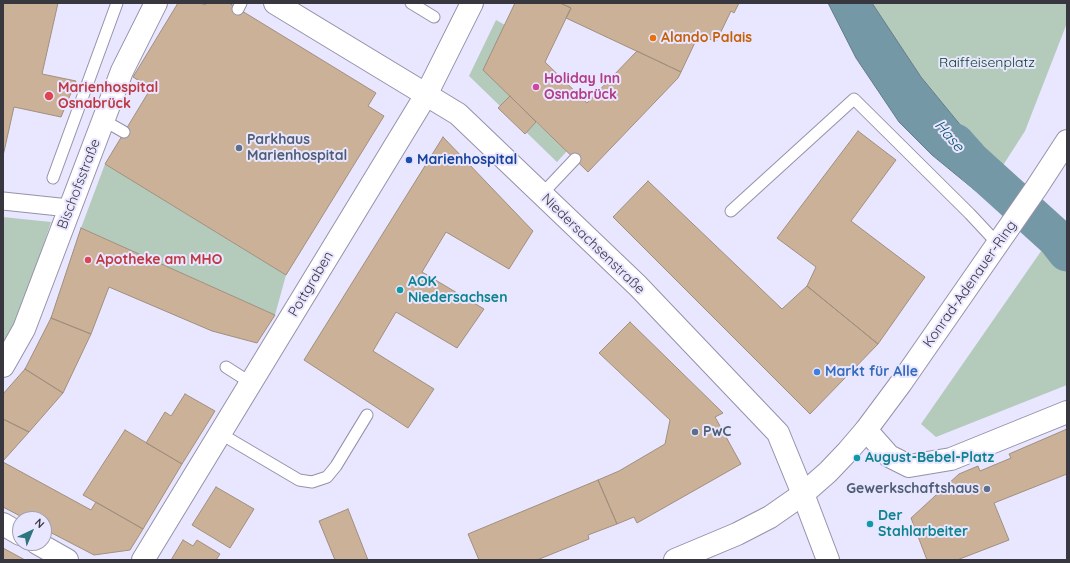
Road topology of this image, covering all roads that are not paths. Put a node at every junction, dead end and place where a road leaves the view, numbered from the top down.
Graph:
1 (118, 3) edge
2 (156, 3) edge
3 (275, 3) edge
4 (411, 3) edge
5 (472, 3) edge
6 (434, 17) dead end
7 (426, 94) junction
8 (103, 120) junction
9 (124, 132) dead end
10 (1067, 141) edge
11 (575, 160) dead end
12 (53, 178) dead end
13 (541, 194) junction
14 (3, 201) edge
15 (69, 208) junction
16 (731, 210) dead end
17 (1003, 236) junction
18 (3, 366) edge
19 (226, 367) dead end
20 (251, 383) junction
21 (1067, 412) edge
22 (367, 415) dead end
23 (866, 430) junction
24 (221, 434) junction
25 (803, 494) junction
26 (3, 524) edge
27 (12, 529) edge
28 (51, 551) edge
29 (67, 560) edge
30 (143, 560) edge
31 (675, 560) edge
32 (828, 560) edge

1 - 12 lane
2 - 8 street, Bischofsstraße
3 - 7 street, Niedersachsenstraße
4 - 6 lane
5 - 7 street, Pottgraben
7 - 13 street, Niedersachsenstraße
7 - 20 street, Pottgraben
8 - 9 lane
8 - 15 street, Bischofsstraße
10 - 17 street, Konrad-Adenauer-Ring
11 - 13 lane
13 - 25 street, Niedersachsenstraße
14 - 15 street
15 - 18 street, Bischofsstraße
16 - 17 lane
17 - 23 street, Konrad-Adenauer-Ring
19 - 20 lane
20 - 24 street, Pottgraben
21 - 23 street
22 - 24 lane
23 - 25 street, Konrad-Adenauer-Ring
24 - 30 street, Pottgraben
25 - 31 street, Konrad-Adenauer-Ring
25 - 32 street, Niedersachsenstraße
26 - 27 street
28 - 29 street

